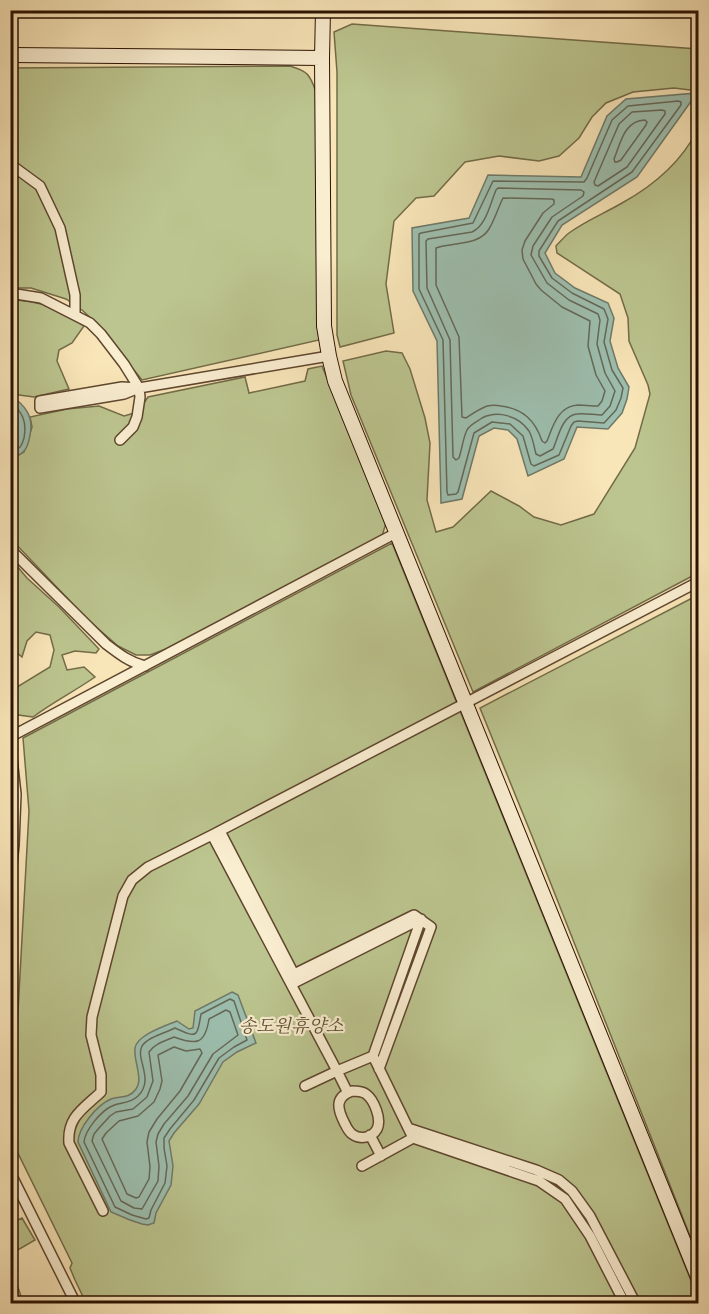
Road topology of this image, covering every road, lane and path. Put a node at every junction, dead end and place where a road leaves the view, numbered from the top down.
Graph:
1 (323, 11) edge
2 (10, 56) edge
3 (322, 58) junction
4 (10, 164) edge
5 (10, 293) edge
6 (75, 315) junction
7 (329, 356) junction
8 (139, 388) junction
9 (120, 440) dead end
10 (396, 533) junction
11 (10, 549) edge
12 (699, 582) edge
13 (145, 666) junction
14 (465, 703) junction
15 (10, 739) edge
16 (216, 833) junction
17 (10, 883) edge
18 (421, 919) junction
19 (293, 979) junction
20 (373, 1056) junction
21 (379, 1069) junction
22 (337, 1071) junction
23 (305, 1086) dead end
24 (348, 1093) junction
25 (393, 1096) junction
26 (374, 1106) junction
27 (408, 1128) junction
28 (370, 1135) junction
29 (413, 1138) junction
30 (381, 1156) junction
31 (363, 1166) dead end
32 (10, 1172) edge
33 (103, 1211) dead end
34 (699, 1277) edge
35 (76, 1304) edge
36 (625, 1304) edge
37 (636, 1304) edge

1 - 3 main road
2 - 3 main road
3 - 7 main road
4 - 6 street
5 - 6 street
6 - 8 street
7 - 8 street
7 - 10 main road
8 - 8 street
8 - 9 street
10 - 13 street
10 - 14 main road
11 - 13 street
12 - 14 street
13 - 15 street
14 - 16 street
14 - 34 main road
15 - 17 street
16 - 19 street
16 - 33 street
18 - 19 street
18 - 20 street
18 - 21 street
19 - 22 street
20 - 21 street
20 - 22 street
21 - 25 street
22 - 23 street
22 - 24 street
24 - 26 street
24 - 28 street
25 - 26 street
25 - 27 street
26 - 28 street
27 - 29 street
27 - 37 street
28 - 30 street
29 - 30 street
29 - 36 street
30 - 31 street
32 - 35 street

